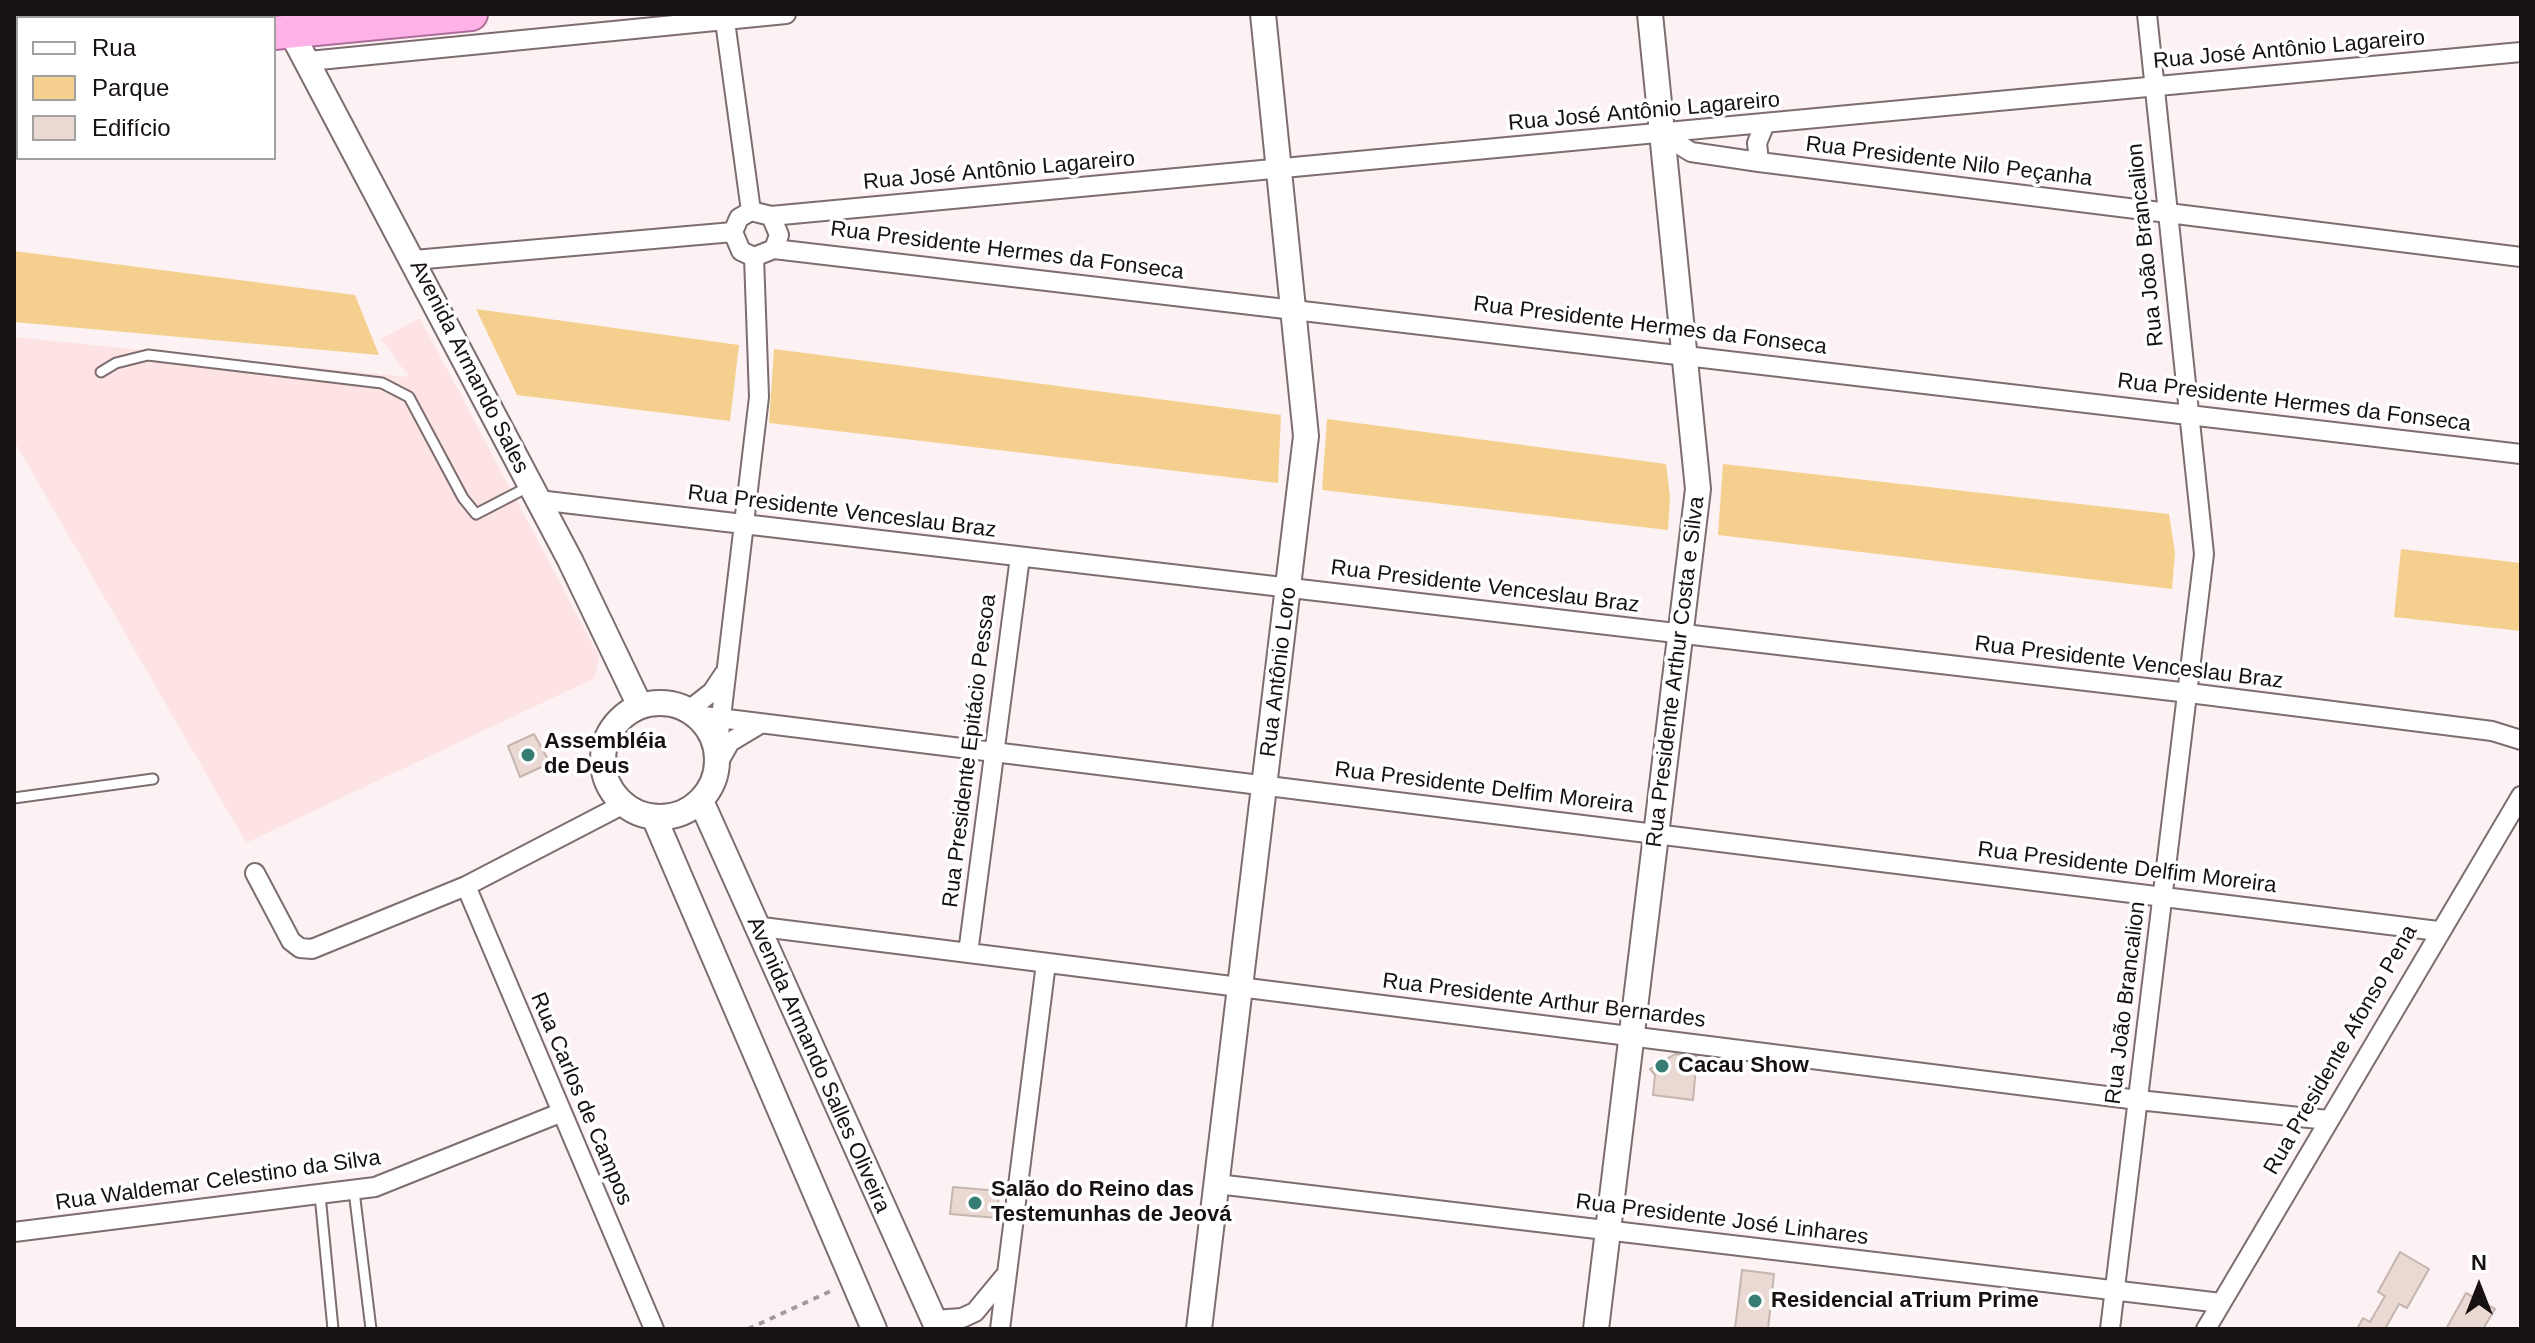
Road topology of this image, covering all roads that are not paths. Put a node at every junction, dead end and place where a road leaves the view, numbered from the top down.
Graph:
1 (471, 14) edge
2 (786, 14) edge
3 (1263, 14) edge
4 (1650, 14) edge
5 (2147, 14) edge
6 (724, 17) edge
7 (282, 26) edge
8 (2521, 52) edge
9 (309, 61) junction
10 (2154, 87) junction
11 (1764, 126) junction
12 (1662, 134) junction
13 (1759, 162) junction
14 (1280, 169) junction
15 (751, 211) junction
16 (2167, 214) junction
17 (771, 216) junction
18 (733, 232) junction
19 (774, 249) junction
20 (754, 257) junction
21 (2521, 257) edge
22 (414, 260) junction
23 (1294, 308) junction
24 (1682, 354) junction
25 (101, 372) dead end
26 (2187, 414) junction
27 (2521, 454) edge
28 (534, 493) junction
29 (744, 524) junction
30 (1020, 557) junction
31 (1289, 588) junction
32 (1681, 634) junction
33 (727, 668) junction
34 (2189, 693) junction
35 (640, 706) junction
36 (692, 712) junction
37 (721, 718) junction
38 (763, 723) junction
39 (2521, 740) edge
40 (994, 752) junction
41 (718, 757) junction
42 (153, 779) dead end
43 (1265, 785) junction
44 (2521, 796) edge
45 (14, 798) edge
46 (701, 801) junction
47 (624, 804) junction
48 (654, 817) junction
49 (1657, 834) junction
50 (255, 873) dead end
51 (466, 886) junction
52 (2164, 897) junction
53 (754, 926) junction
54 (2438, 931) junction
55 (968, 953) junction
56 (1046, 963) junction
57 (1241, 987) junction
58 (1632, 1036) junction
59 (2138, 1100) junction
60 (560, 1113) junction
61 (2328, 1120) junction
62 (1217, 1184) junction
63 (354, 1191) junction
64 (320, 1195) junction
65 (1609, 1230) junction
66 (14, 1232) edge
67 (1006, 1274) junction
68 (2115, 1290) junction
69 (2221, 1303) junction
70 (936, 1324) edge
71 (649, 1327) edge
72 (333, 1329) edge
73 (371, 1329) edge
74 (874, 1329) edge
75 (1000, 1329) edge
76 (1199, 1329) edge
77 (1596, 1329) edge
78 (2110, 1329) edge
79 (2206, 1329) edge

1 - 7 highway
2 - 6 street
3 - 14 street, Rua Antônio Loro
4 - 12 street, Rua Presidente Arthur Costa e Silva
5 - 10 street, Rua João Brancalion
6 - 9 street
6 - 15 street
7 - 9 street, Avenida Armando Sales
8 - 10 street, Rua José Antônio Lagareiro
9 - 22 street, Avenida Armando Sales
10 - 11 street, Rua José Antônio Lagareiro
10 - 16 street, Rua João Brancalion
11 - 12 street, Rua José Antônio Lagareiro
11 - 13 street
12 - 13 street, Rua Presidente Nilo Peçanha
12 - 14 street, Rua José Antônio Lagareiro
12 - 24 street, Rua Presidente Arthur Costa e Silva
13 - 16 street, Rua Presidente Nilo Peçanha
14 - 17 street, Rua José Antônio Lagareiro
14 - 23 street, Rua Antônio Loro
15 - 17 street
15 - 18 street
16 - 21 street, Rua Presidente Nilo Peçanha
16 - 26 street, Rua João Brancalion
17 - 19 street
18 - 20 street
18 - 22 street
19 - 20 street
19 - 23 street, Rua Presidente Hermes da Fonseca
20 - 29 street
22 - 28 street, Avenida Armando Sales
23 - 24 street, Rua Presidente Hermes da Fonseca
23 - 31 street, Rua Antônio Loro
24 - 26 street, Rua Presidente Hermes da Fonseca
24 - 32 street, Rua Presidente Arthur Costa e Silva
25 - 28 lane
26 - 27 street, Rua Presidente Hermes da Fonseca
26 - 34 street, Rua João Brancalion
28 - 29 street, Rua Presidente Venceslau Braz
28 - 35 street, Avenida Armando Sales
29 - 30 street, Rua Presidente Venceslau Braz
29 - 33 street
30 - 31 street, Rua Presidente Venceslau Braz
30 - 40 street, Rua Presidente Epitácio Pessoa
31 - 32 street, Rua Presidente Venceslau Braz
31 - 43 street, Rua Antônio Loro
32 - 34 street, Rua Presidente Venceslau Braz
32 - 49 street, Rua Presidente Arthur Costa e Silva
33 - 36 street
33 - 37 street
34 - 39 street, Rua Presidente Venceslau Braz
34 - 52 street, Rua João Brancalion
35 - 36 street
35 - 47 street
36 - 37 street, Rua Presidente Delfim Moreira
36 - 41 street
37 - 38 street, Rua Presidente Delfim Moreira
37 - 41 street
38 - 40 street, Rua Presidente Delfim Moreira
38 - 41 street
40 - 43 street, Rua Presidente Delfim Moreira
40 - 55 street, Rua Presidente Epitácio Pessoa
41 - 46 street
42 - 45 lane
43 - 49 street, Rua Presidente Delfim Moreira
43 - 57 street, Rua Antônio Loro
44 - 54 street, Rua Presidente Afonso Pena
46 - 48 street
46 - 53 street, Avenida Armando Salles Oliveira
47 - 48 street
47 - 51 street
48 - 74 street
49 - 52 street, Rua Presidente Delfim Moreira
49 - 58 street, Rua Presidente Arthur Costa e Silva
50 - 51 street
51 - 60 street, Rua Carlos de Campos
52 - 54 street, Rua Presidente Delfim Moreira
52 - 59 street, Rua João Brancalion
53 - 55 street, Rua Presidente Arthur Bernardes
53 - 70 street, Avenida Armando Salles Oliveira
54 - 61 street, Rua Presidente Afonso Pena
55 - 56 street, Rua Presidente Arthur Bernardes
56 - 57 street, Rua Presidente Arthur Bernardes
56 - 67 street
57 - 58 street, Rua Presidente Arthur Bernardes
57 - 62 street, Rua Antônio Loro
58 - 59 street, Rua Presidente Arthur Bernardes
58 - 65 street, Rua Presidente Arthur Costa e Silva
59 - 61 street, Rua Presidente Arthur Bernardes
59 - 68 street, Rua João Brancalion
60 - 63 street, Rua Waldemar Celestino da Silva
60 - 71 street, Rua Carlos de Campos
61 - 69 street, Rua Presidente Afonso Pena
62 - 65 street, Rua Presidente José Linhares
62 - 76 street, Rua Antônio Loro
63 - 64 street, Rua Waldemar Celestino da Silva
63 - 73 lane
64 - 66 street, Rua Waldemar Celestino da Silva
64 - 72 lane
65 - 68 street, Rua Presidente José Linhares
65 - 77 street, Rua Presidente Arthur Costa e Silva
67 - 70 street
67 - 75 street
68 - 69 street, Rua Presidente José Linhares
68 - 78 street, Rua João Brancalion
69 - 79 street, Rua Presidente Afonso Pena

